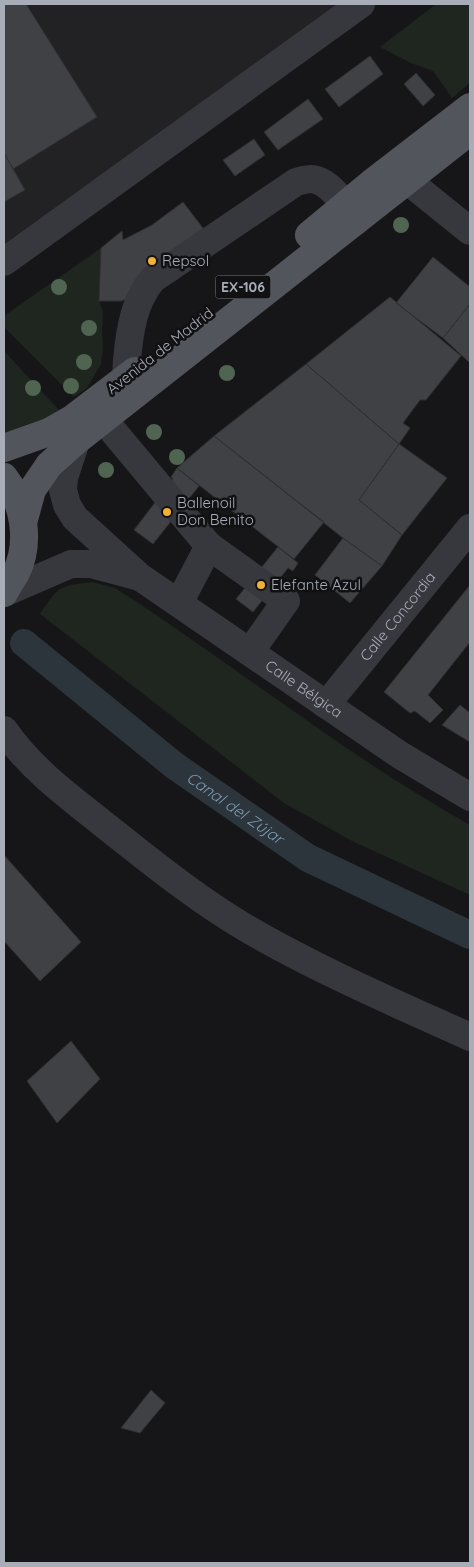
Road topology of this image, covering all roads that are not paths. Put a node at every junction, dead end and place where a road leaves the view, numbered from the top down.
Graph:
1 (361, 4) edge
2 (470, 107) edge
3 (470, 131) edge
4 (408, 181) junction
5 (351, 213) junction
6 (470, 231) edge
7 (4, 262) edge
8 (126, 378) junction
9 (103, 420) junction
10 (76, 441) junction
11 (4, 448) edge
12 (4, 477) edge
13 (24, 523) junction
14 (470, 528) edge
15 (209, 546) junction
16 (140, 577) junction
17 (4, 593) edge
18 (179, 603) junction
19 (250, 652) junction
20 (326, 705) junction
21 (5, 731) edge
22 (470, 796) edge
23 (470, 1037) edge

1 - 7 street
2 - 5 main road, Avenida de Madrid / EX-106
3 - 4 main road, Avenida de Madrid / EX-106
4 - 5 main road, Avenida de Madrid / EX-106
4 - 6 street
5 - 8 main road, Avenida de Madrid / EX-106
5 - 8 street
5 - 9 main road, Avenida de Madrid / EX-106
8 - 11 main road, Avenida de Madrid / EX-106
9 - 10 main road, Avenida de Madrid / EX-106
9 - 15 street
10 - 13 main road, EX-106
10 - 16 street
12 - 13 main road, EX-106
13 - 17 main road, EX-106
14 - 20 street, Calle Concordia
15 - 18 street
15 - 19 street
16 - 17 street
16 - 18 street, Calle Bélgica
18 - 19 street, Calle Bélgica
19 - 20 street, Calle Bélgica
20 - 22 street, Calle Bélgica
21 - 23 street

